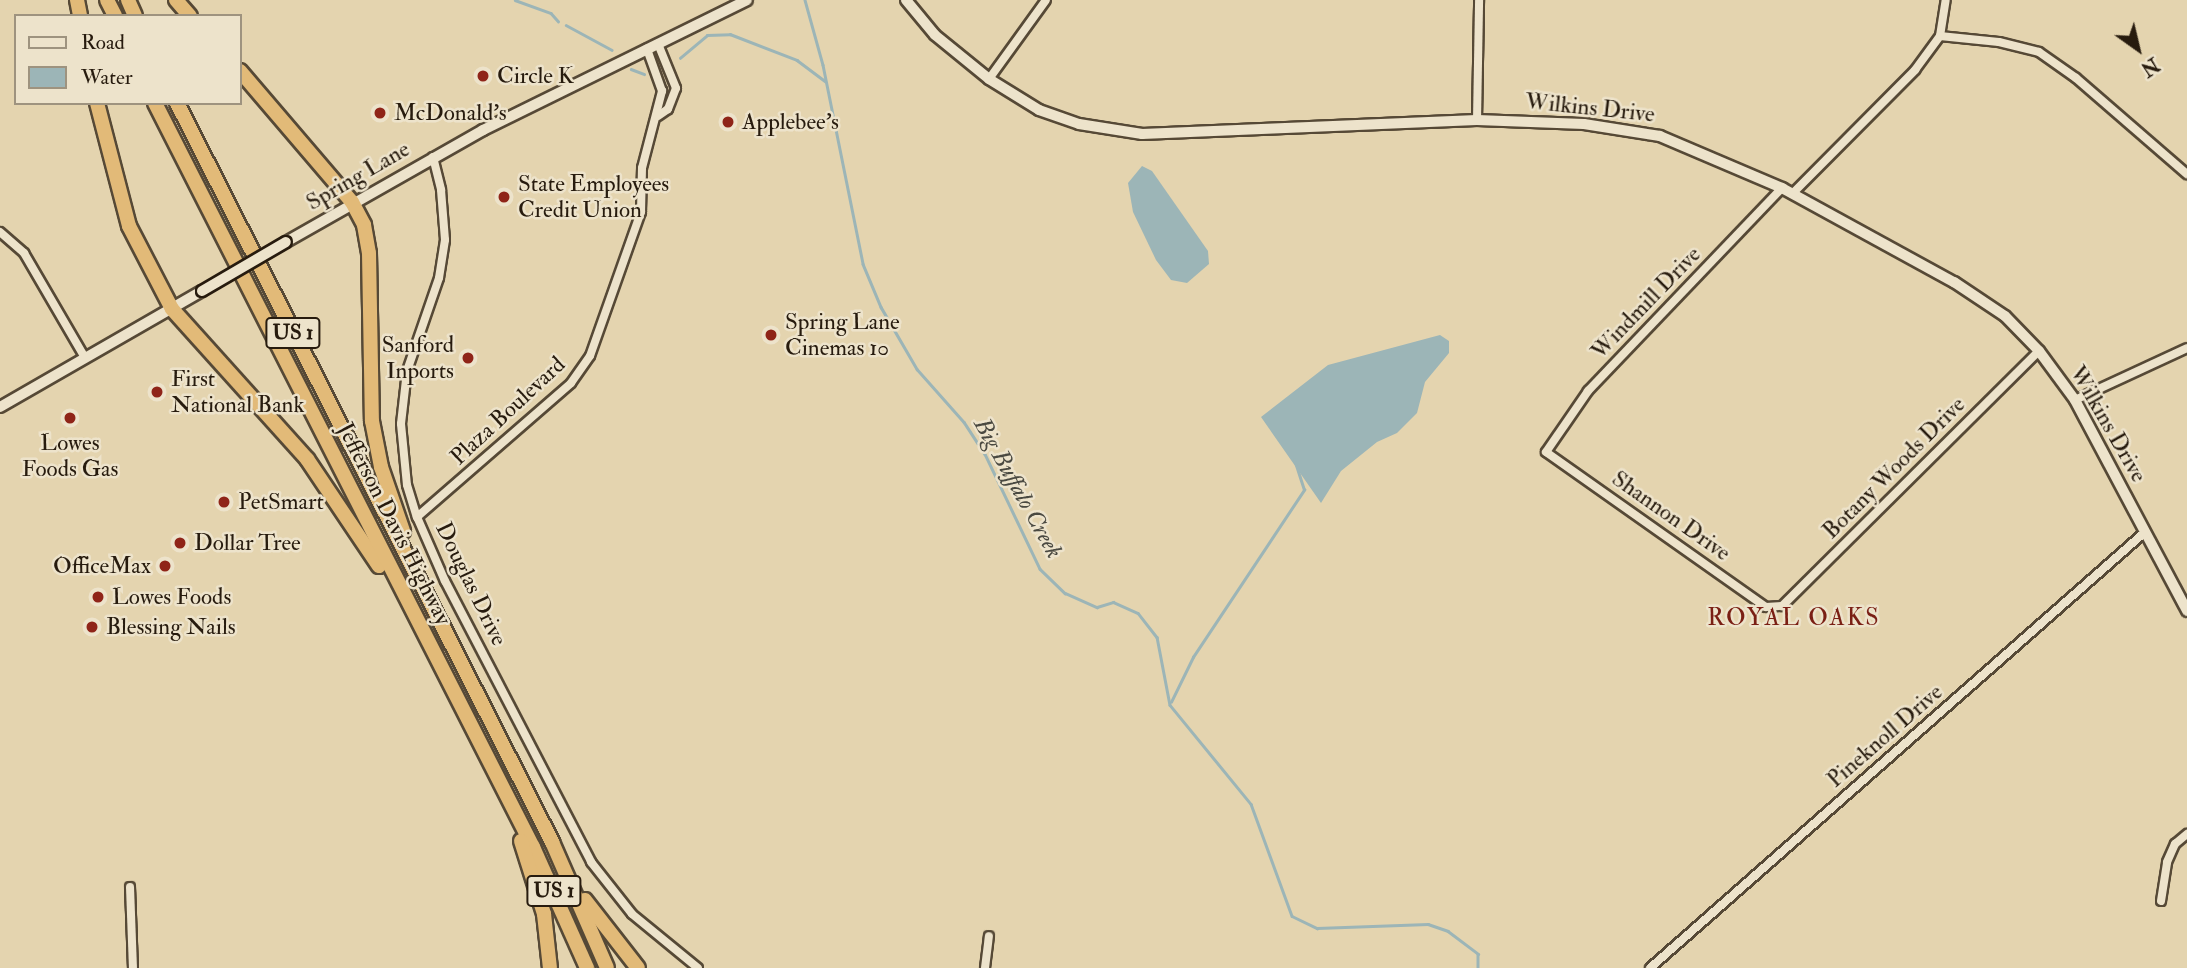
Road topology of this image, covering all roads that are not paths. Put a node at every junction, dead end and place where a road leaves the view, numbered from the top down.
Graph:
1 (176, 0) edge
2 (747, 0) edge
3 (906, 0) edge
4 (1046, 0) edge
5 (1479, 0) edge
6 (1946, 0) edge
7 (188, 14) edge
8 (1940, 36) junction
9 (659, 44) junction
10 (647, 49) junction
11 (242, 73) edge
12 (989, 79) junction
13 (98, 105) edge
14 (156, 105) edge
15 (178, 105) edge
16 (658, 116) junction
17 (1477, 120) junction
18 (433, 157) junction
19 (2187, 174) edge
20 (1787, 191) junction
21 (352, 202) junction
22 (0, 232) edge
23 (0, 243) edge
24 (12, 243) junction
25 (172, 309) junction
26 (2187, 348) edge
27 (2039, 351) junction
28 (85, 358) junction
29 (2075, 400) junction
30 (0, 407) edge
31 (1546, 452) joint
32 (417, 517) junction
33 (2145, 532) junction
34 (410, 563) junction
35 (1775, 610) joint
36 (2187, 611) edge
37 (415, 617) junction
38 (517, 816) junction
39 (2187, 834) edge
40 (573, 885) junction
41 (130, 887) dead end
42 (2161, 901) dead end
43 (989, 936) dead end
44 (133, 968) edge
45 (550, 968) edge
46 (587, 968) edge
47 (607, 968) edge
48 (638, 968) edge
49 (698, 968) edge
50 (985, 968) edge
51 (1650, 968) edge

1 - 7 highway
2 - 9 street, Spring Lane
3 - 12 street, Wilkins Drive
4 - 12 street
5 - 17 street
6 - 8 street, Windmill Drive
8 - 19 street
8 - 20 street, Windmill Drive
9 - 10 street, Spring Lane
9 - 16 street, Plaza Boulevard
10 - 16 street, Plaza Boulevard
10 - 18 street, Spring Lane
11 - 21 highway
12 - 17 street, Wilkins Drive
13 - 25 highway
14 - 37 highway, Jefferson Davis Highway / US 1
15 - 34 highway, Jefferson Davis Highway / US 1
16 - 32 street, Plaza Boulevard
17 - 20 street, Wilkins Drive
18 - 21 street, Spring Lane
18 - 32 street, Douglas Drive
20 - 27 street, Wilkins Drive
20 - 31 street, Windmill Drive
21 - 25 street, Spring Lane, bridge
21 - 34 highway
22 - 24 street
23 - 24 street
24 - 28 street
25 - 28 street, Spring Lane
25 - 37 highway
26 - 29 street
27 - 29 street, Wilkins Drive
27 - 35 street, Botany Woods Drive
28 - 30 street, Spring Lane
29 - 33 street, Wilkins Drive
31 - 35 street, Shannon Drive
32 - 49 street, Douglas Drive
33 - 36 street, Wilkins Drive
33 - 51 street, Pineknoll Drive
34 - 40 highway, Jefferson Davis Highway / US 1
37 - 38 highway, Jefferson Davis Highway / US 1
38 - 45 highway
38 - 46 highway, Jefferson Davis Highway / US 1
39 - 42 street
40 - 47 highway, Jefferson Davis Highway / US 1
40 - 48 highway
41 - 44 street
43 - 50 street

